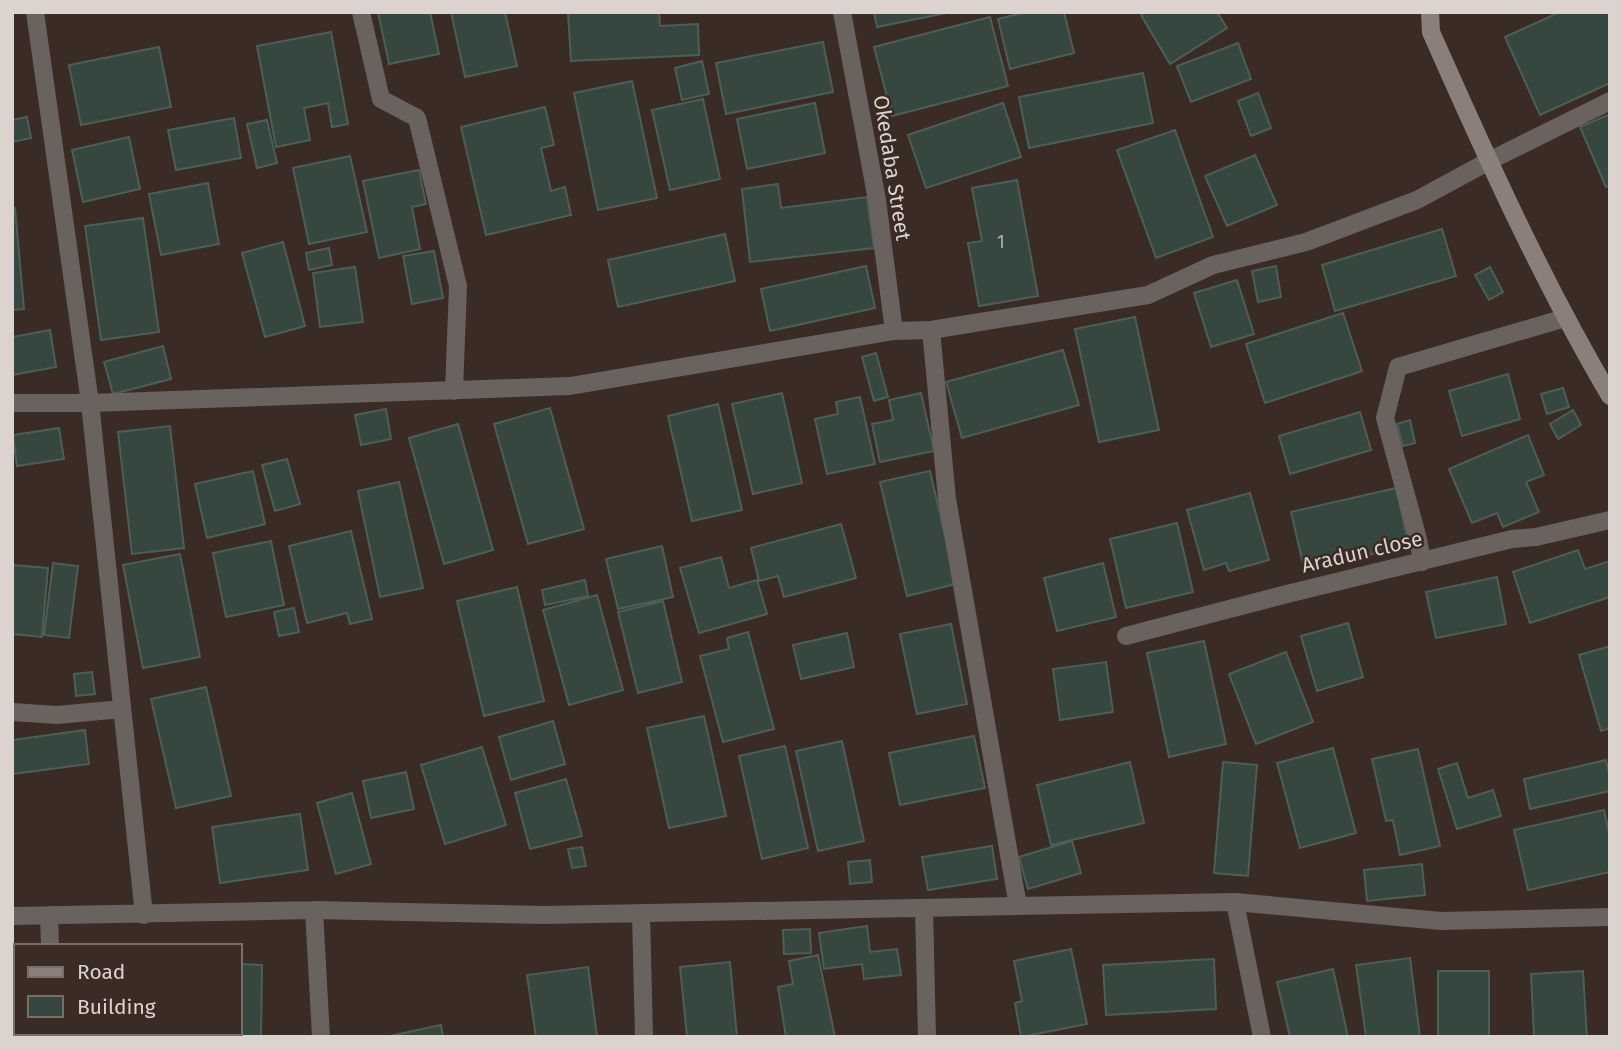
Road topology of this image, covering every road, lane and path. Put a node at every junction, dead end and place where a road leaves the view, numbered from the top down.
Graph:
1 (35, 12) edge
2 (361, 12) edge
3 (842, 12) edge
4 (1430, 12) edge
5 (1610, 101) edge
6 (1489, 161) junction
7 (1565, 318) junction
8 (931, 330) junction
9 (894, 331) junction
10 (454, 391) junction
11 (1609, 392) edge
12 (12, 403) edge
13 (90, 403) junction
14 (1610, 520) edge
15 (1422, 562) junction
16 (1126, 636) dead end
17 (122, 709) junction
18 (12, 712) edge
19 (1235, 902) junction
20 (1018, 906) junction
21 (924, 908) junction
22 (314, 910) junction
23 (642, 913) junction
24 (49, 915) junction
25 (144, 915) junction
26 (12, 916) edge
27 (1610, 917) edge
28 (50, 944) edge
29 (321, 1037) edge
30 (644, 1037) edge
31 (927, 1037) edge
32 (1262, 1037) edge

1 - 13 street
2 - 10 street
3 - 9 street, Okedaba Street
4 - 6 street
5 - 6 street
6 - 7 street
6 - 8 street
7 - 11 street
7 - 15 street
8 - 9 street
8 - 20 street
9 - 10 street
10 - 13 street
12 - 13 street
13 - 17 street
14 - 15 street, Aradun close
15 - 16 street, Aradun close
17 - 18 street
17 - 25 street
19 - 20 street
19 - 27 street
19 - 32 street
20 - 21 street
21 - 23 street
21 - 31 street
22 - 23 street
22 - 25 street
22 - 29 street
23 - 30 street
24 - 25 street
24 - 26 street
24 - 28 street

